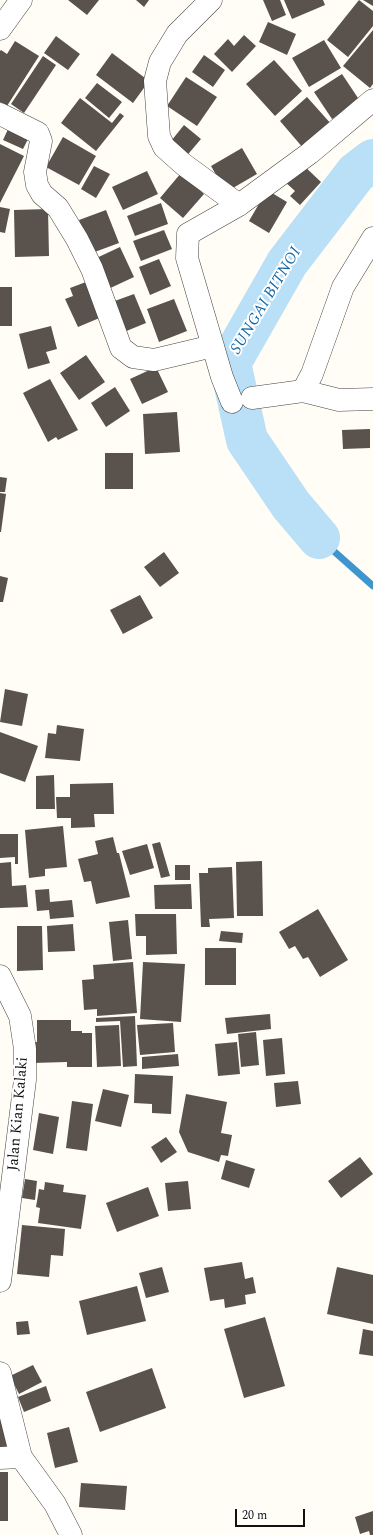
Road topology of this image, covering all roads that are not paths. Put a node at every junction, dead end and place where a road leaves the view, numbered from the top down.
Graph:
1 (21, 0) edge
2 (211, 0) edge
3 (0, 29) edge
4 (373, 100) edge
5 (0, 114) edge
6 (239, 205) junction
7 (373, 238) edge
8 (213, 346) junction
9 (303, 391) junction
10 (373, 399) edge
11 (0, 976) edge
12 (0, 1281) edge
13 (0, 1373) edge
14 (11, 1458) edge
15 (71, 1535) edge

1 - 3 street
2 - 6 street
4 - 6 street
5 - 8 street
6 - 8 street
7 - 9 street
8 - 9 street
9 - 10 street
11 - 12 street, Jalan Kian Kalaki
13 - 14 street
14 - 15 street

